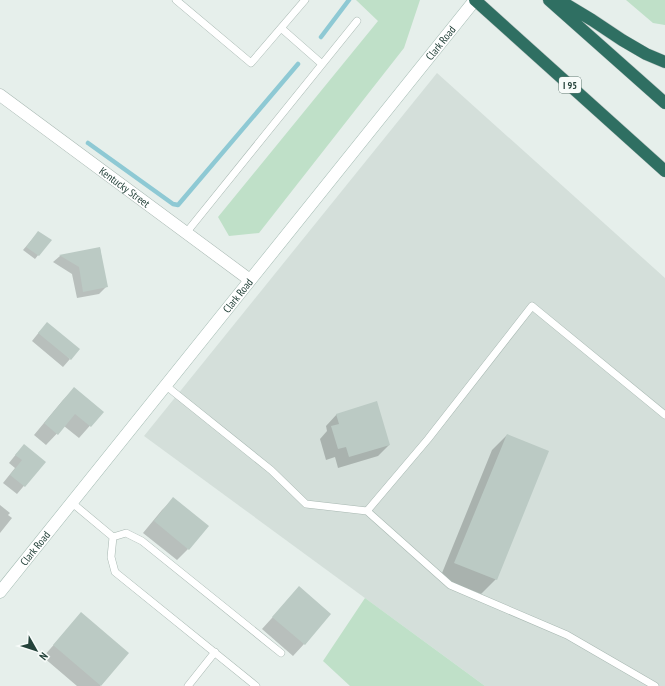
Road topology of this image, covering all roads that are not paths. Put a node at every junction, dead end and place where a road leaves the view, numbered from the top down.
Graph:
1 (176, 0) edge
2 (305, 0) edge
3 (475, 0) edge
4 (549, 0) edge
5 (559, 0) edge
6 (357, 21) dead end
7 (281, 28) junction
8 (665, 62) edge
9 (322, 64) junction
10 (0, 95) edge
11 (665, 103) edge
12 (665, 171) edge
13 (186, 233) junction
14 (250, 280) junction
15 (165, 384) junction
16 (665, 415) edge
17 (71, 502) junction
18 (367, 511) junction
19 (113, 538) junction
20 (0, 592) edge
21 (215, 652) junction
22 (281, 653) dead end
23 (188, 686) edge
24 (256, 686) edge
25 (655, 686) edge

1 - 7 lane
2 - 7 lane
3 - 12 highway, I 95
3 - 14 street, Clark Road
4 - 11 highway
5 - 8 highway
6 - 9 lane
7 - 9 lane
9 - 13 lane
10 - 13 street, Kentucky Street
13 - 14 street, Kentucky Street
14 - 15 street, Clark Road
15 - 17 street, Clark Road
15 - 18 lane
16 - 18 lane
17 - 19 lane
17 - 20 street, Clark Road
18 - 25 lane
19 - 21 lane
19 - 22 lane
21 - 23 lane
21 - 24 lane

